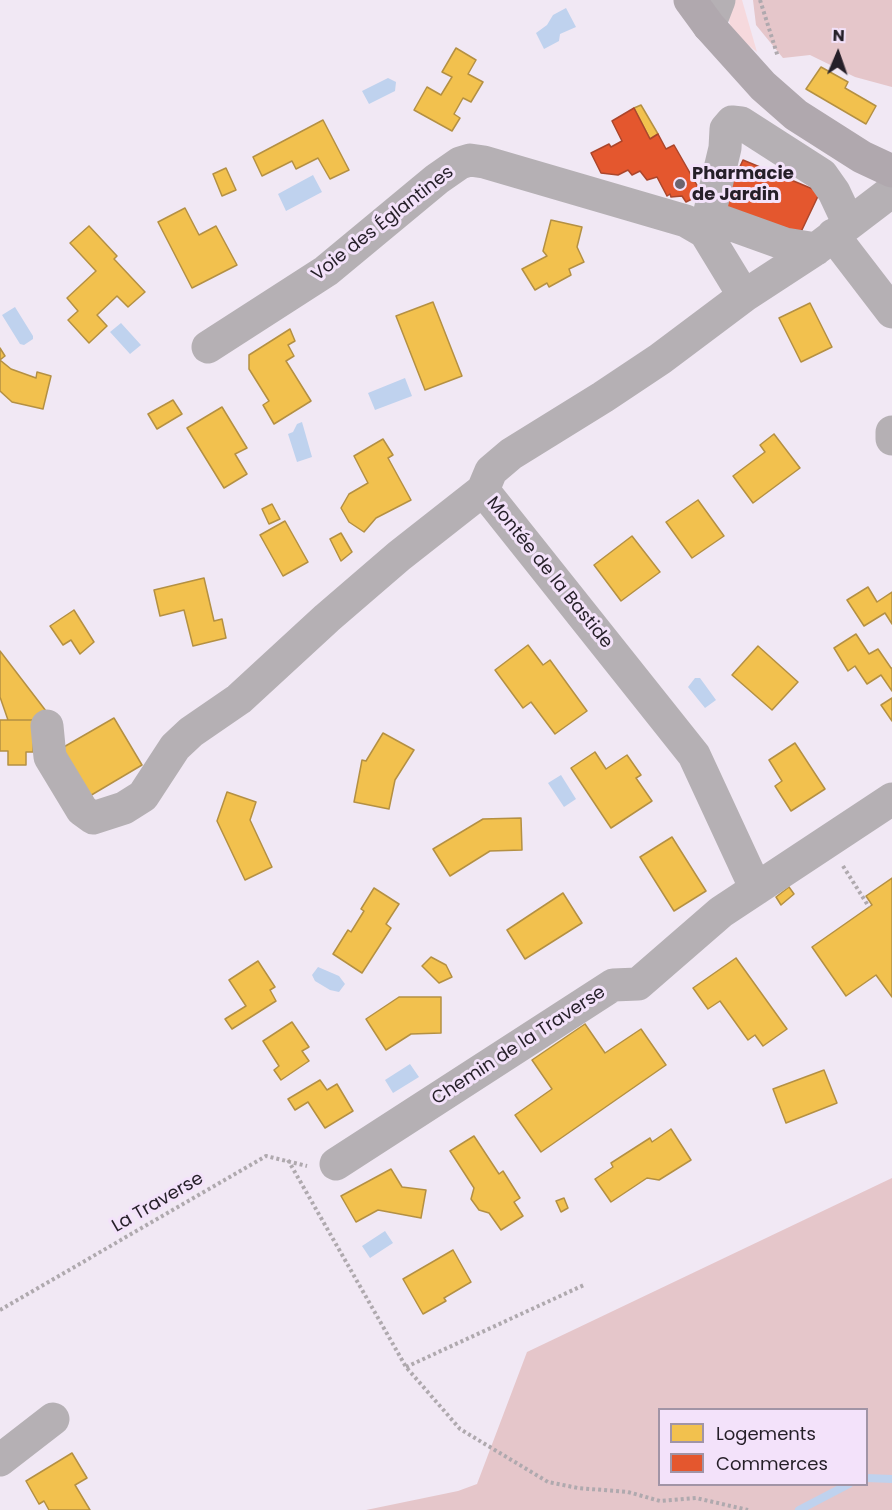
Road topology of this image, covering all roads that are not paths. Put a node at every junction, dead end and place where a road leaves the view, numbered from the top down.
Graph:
1 (690, 0) edge
2 (714, 13) edge
3 (892, 171) edge
4 (892, 191) edge
5 (705, 232) junction
6 (833, 236) junction
7 (744, 296) junction
8 (892, 312) edge
9 (208, 347) dead end
10 (892, 432) edge
11 (892, 439) edge
12 (483, 490) junction
13 (47, 726) dead end
14 (892, 799) edge
15 (756, 889) junction
16 (336, 1164) road end
17 (52, 1419) dead end
18 (0, 1460) edge

1 - 2 main road
2 - 3 main road
4 - 6 street, Montée de la Bastide
5 - 6 street
5 - 6 street
5 - 7 street
5 - 9 street, Voie des Églantines
6 - 7 street, Montée de la Bastide
6 - 8 street
7 - 12 street, Montée de la Bastide
10 - 11 street
12 - 13 street
12 - 15 street, Montée de la Bastide
14 - 15 street
15 - 16 street, Chemin de la Traverse
17 - 18 street

